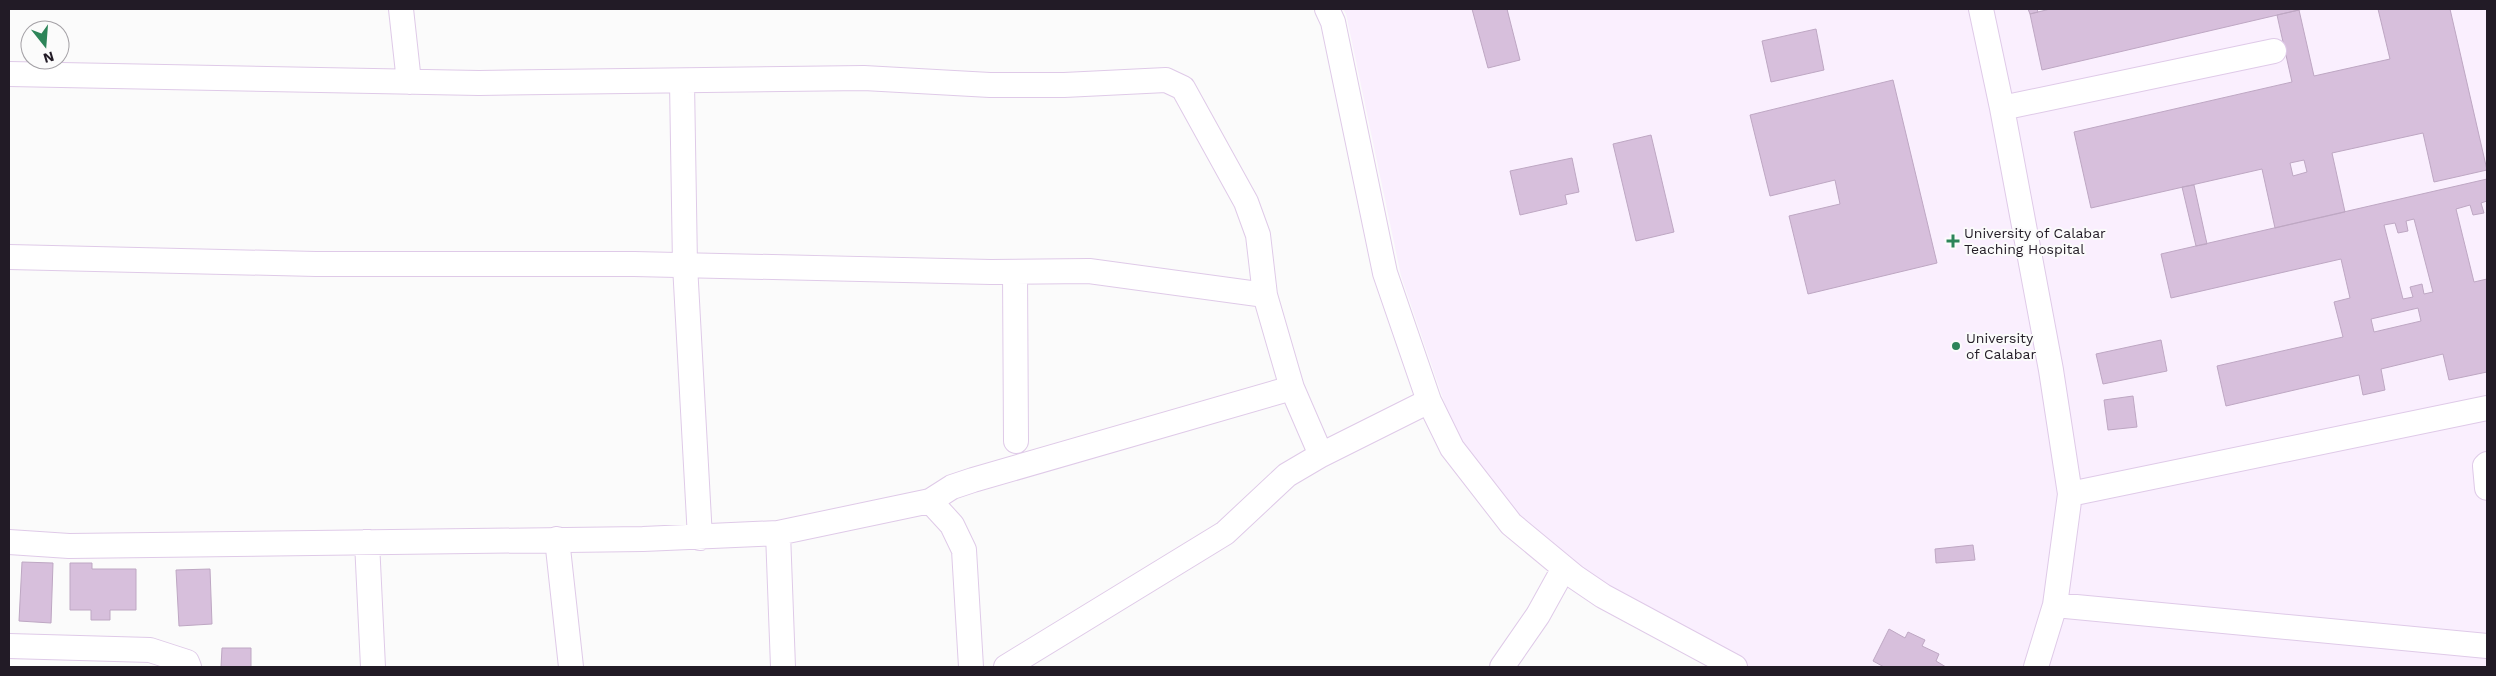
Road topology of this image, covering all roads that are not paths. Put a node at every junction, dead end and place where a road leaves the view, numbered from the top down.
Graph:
1 (402, 9) edge
2 (1327, 9) edge
3 (1981, 9) edge
4 (2274, 51) dead end
5 (9, 74) edge
6 (409, 82) junction
7 (682, 82) junction
8 (2002, 108) junction
9 (9, 257) edge
10 (685, 265) junction
11 (1015, 272) junction
12 (1265, 294) junction
13 (1292, 388) junction
14 (1429, 401) junction
15 (2487, 408) edge
16 (1016, 441) dead end
17 (1321, 455) junction
18 (2487, 464) edge
19 (2487, 488) edge
20 (2070, 494) junction
21 (930, 501) junction
22 (778, 533) junction
23 (700, 538) junction
24 (557, 539) junction
25 (9, 542) edge
26 (366, 542) junction
27 (1564, 568) junction
28 (2055, 605) junction
29 (9, 646) edge
30 (2487, 646) edge
31 (189, 667) edge
32 (374, 667) edge
33 (571, 667) edge
34 (783, 667) edge
35 (971, 667) edge
36 (1006, 667) edge
37 (1502, 667) edge
38 (1735, 667) edge
39 (2036, 667) edge

1 - 6 street
2 - 14 street
3 - 8 street
4 - 8 street
5 - 6 street
6 - 7 street
7 - 10 street
7 - 12 street
8 - 20 street
9 - 10 street
10 - 11 street
10 - 23 street
11 - 12 street
11 - 16 street
12 - 13 street
13 - 17 street
13 - 21 street
14 - 17 street
14 - 27 street
15 - 20 street
17 - 36 street
18 - 19 street
20 - 28 street
21 - 22 street
21 - 35 street
22 - 23 street
22 - 34 street
23 - 24 street
24 - 26 street
24 - 33 street
25 - 26 street
26 - 32 street
27 - 37 street
27 - 38 street
28 - 30 street
28 - 39 street
29 - 31 street

